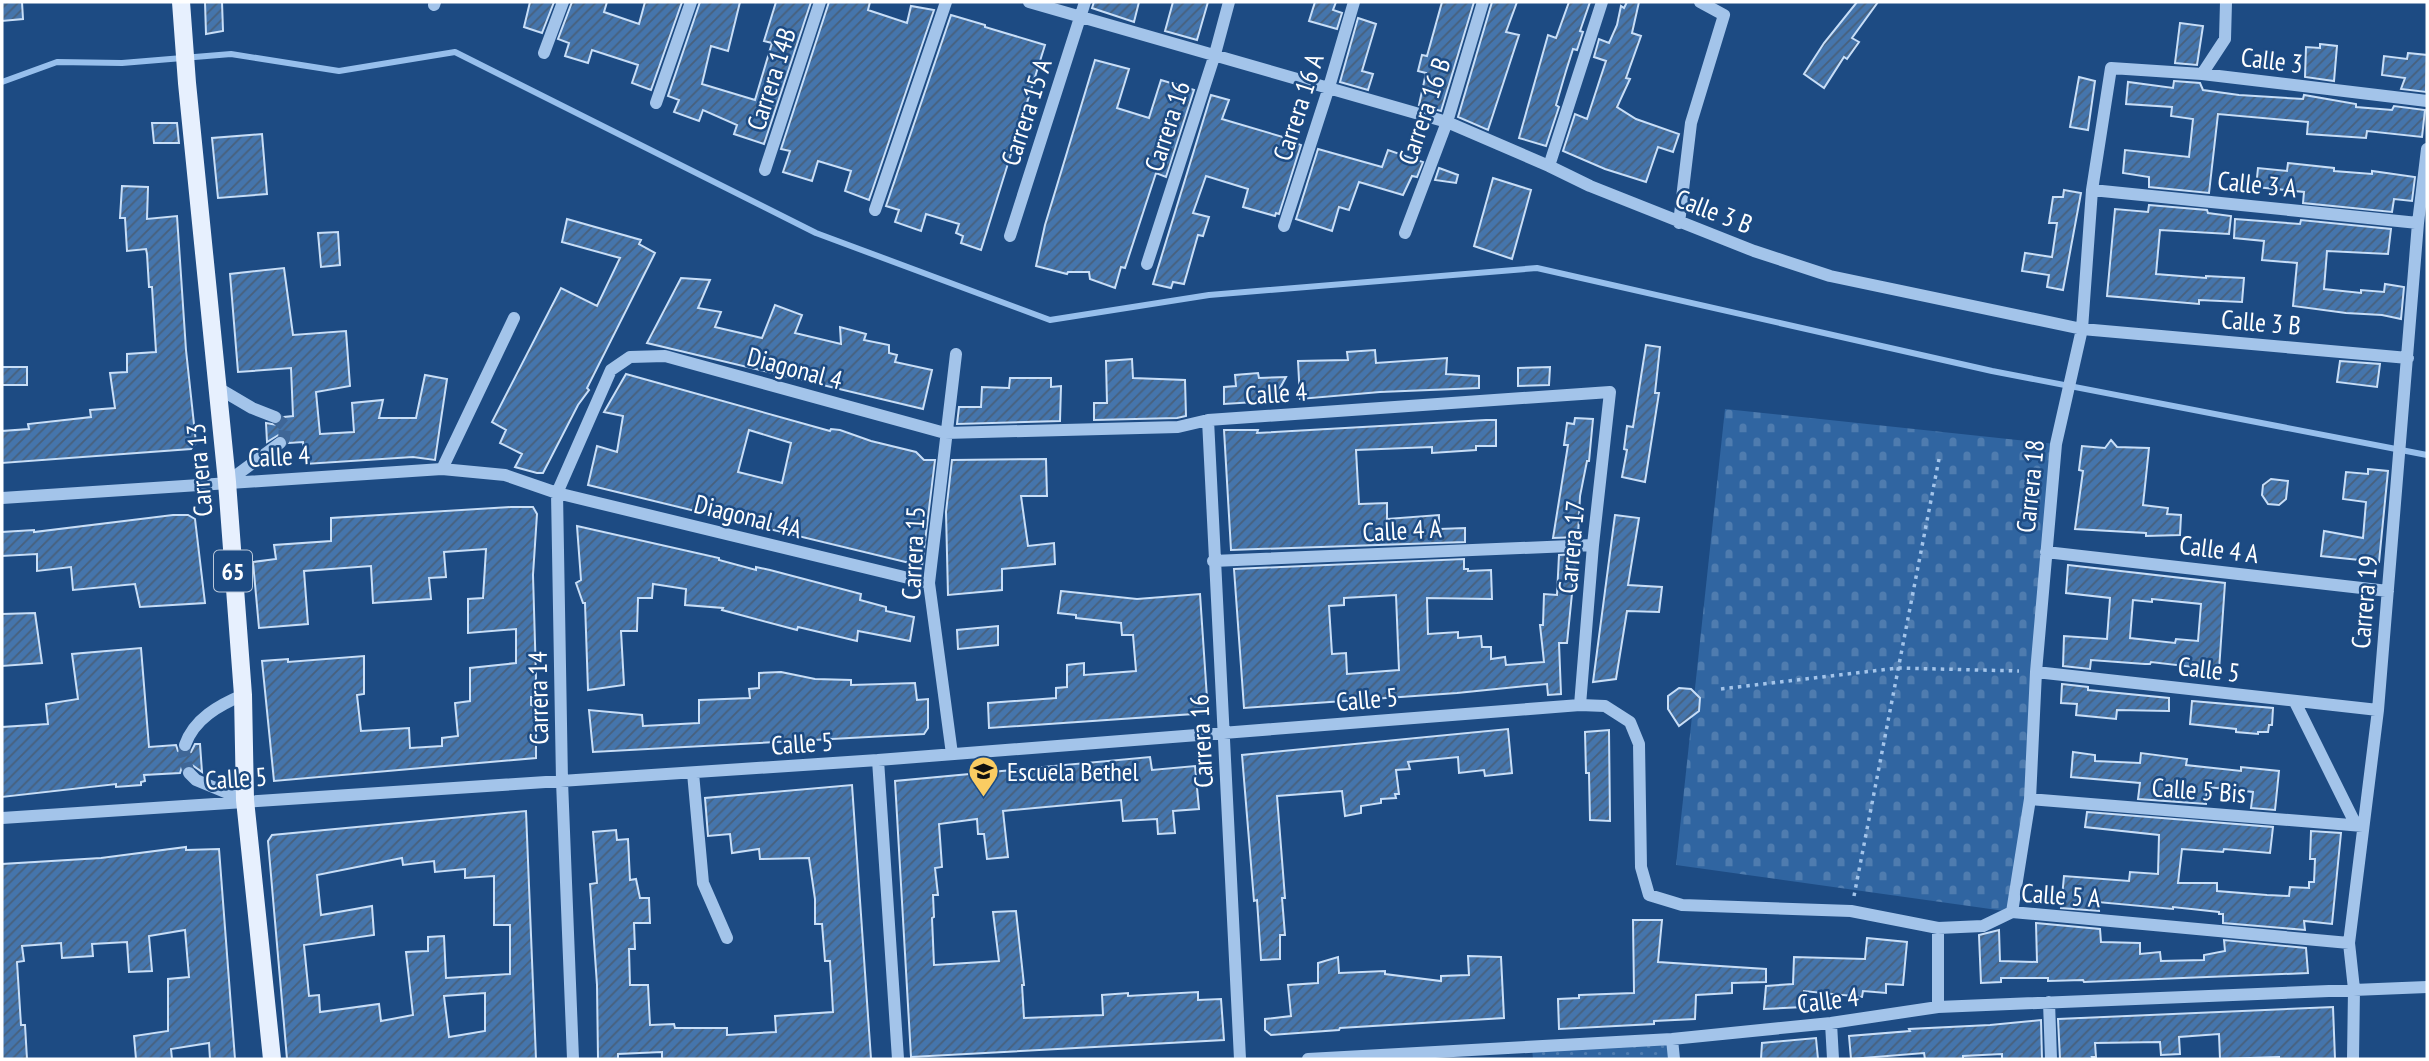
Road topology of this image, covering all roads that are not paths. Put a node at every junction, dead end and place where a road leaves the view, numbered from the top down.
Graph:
1 (181, 2) edge
2 (563, 2) edge
3 (691, 2) edge
4 (820, 2) edge
5 (946, 2) edge
6 (1029, 2) edge
7 (1085, 2) edge
8 (1229, 2) edge
9 (1354, 2) edge
10 (1483, 2) edge
11 (1602, 2) edge
12 (1700, 2) edge
13 (2226, 2) edge
14 (1081, 16) junction
15 (544, 53) dead end
16 (1214, 54) junction
17 (2111, 68) joint
18 (2202, 74) junction
19 (1329, 87) junction
20 (2427, 101) edge
21 (656, 103) dead end
22 (1447, 122) junction
23 (2427, 149) edge
24 (1549, 166) junction
25 (765, 170) dead end
26 (2092, 190) junction
27 (876, 210) dead end
28 (1679, 223) junction
29 (2418, 223) junction
30 (1284, 226) dead end
31 (1405, 233) dead end
32 (1010, 236) dead end
33 (1147, 264) dead end
34 (514, 318) dead end
35 (2082, 329) junction
36 (956, 354) dead end
37 (630, 357) joint
38 (2408, 358) junction
39 (218, 388) junction
40 (1610, 392) joint
41 (275, 417) dead end
42 (1208, 421) junction
43 (946, 433) junction
44 (280, 443) dead end
45 (442, 469) junction
46 (227, 482) junction
47 (556, 493) junction
48 (2, 498) edge
49 (1593, 545) junction
50 (2046, 552) junction
51 (1213, 561) junction
52 (929, 583) junction
53 (2388, 591) junction
54 (2036, 672) junction
55 (243, 695) junction
56 (2295, 702) junction
57 (1580, 705) junction
58 (2378, 710) junction
59 (1224, 734) junction
60 (185, 745) tunnel mouth
61 (952, 754) junction
62 (878, 761) junction
63 (189, 773) dead end
64 (693, 773) junction
65 (562, 781) junction
66 (2030, 799) junction
67 (245, 800) junction
68 (2, 818) edge
69 (2360, 825) junction
70 (1649, 895) joint
71 (2012, 912) junction
72 (1938, 928) junction
73 (727, 939) dead end
74 (2348, 943) junction
75 (2427, 987) edge
76 (2354, 989) junction
77 (2049, 1002) junction
78 (1938, 1007) junction
79 (1831, 1023) junction
80 (1672, 1039) junction
81 (1532, 1054) edge
82 (272, 1059) edge
83 (573, 1059) edge
84 (898, 1059) edge
85 (1240, 1059) edge
86 (1308, 1059) edge
87 (1674, 1059) edge
88 (1833, 1059) edge
89 (2051, 1059) edge
90 (2353, 1059) edge

1 - 39 main road, Carrera 13 / 65
2 - 15 street
3 - 21 street
4 - 25 street, Carrera 14B
5 - 27 street
6 - 14 street, Calle 3 B
7 - 14 street, Carrera 15 A
8 - 16 street, Carrera 16
9 - 19 street, Carrera 16 A
10 - 22 street, Carrera 16 B
11 - 24 street
12 - 28 street
13 - 18 street
14 - 16 street, Calle 3 B
14 - 32 street, Carrera 15 A
16 - 19 street, Calle 3 B
16 - 33 street, Carrera 16
17 - 18 street, Calle 3
17 - 26 street, Carrera 18
18 - 20 street, Calle 3
19 - 22 street, Calle 3 B
19 - 30 street, Carrera 16 A
22 - 24 street, Calle 3 B
22 - 31 street, Carrera 16 B
23 - 29 street, Carrera 19
24 - 28 street, Calle 3 B
26 - 29 street, Calle 3 A
26 - 35 street, Carrera 18
28 - 35 street, Calle 3 B
29 - 38 street, Carrera 19
34 - 45 street
35 - 38 street, Calle 3 B
35 - 50 street, Carrera 18
36 - 43 street, Carrera 15
37 - 43 street, Diagonal 4
37 - 47 street, Carrera 14
38 - 53 street, Carrera 19
39 - 41 street
39 - 46 main road, Carrera 13 / 65
40 - 42 street, Calle 4
40 - 49 street, Carrera 17
42 - 43 street, Calle 4
42 - 51 street, Carrera 16
43 - 52 street, Carrera 15
44 - 46 street
45 - 46 street, Calle 4
45 - 47 street, Calle 4
46 - 48 street, Calle 4
46 - 55 main road, Carrera 13 / 65
47 - 52 street, Diagonal 4A
47 - 65 street, Carrera 14
49 - 51 street, Calle 4 A
49 - 57 street, Carrera 17
50 - 53 street, Calle 4 A
50 - 54 street, Carrera 18
51 - 59 street, Carrera 16
52 - 61 street, Carrera 15
53 - 58 street, Carrera 19
54 - 56 street, Calle 5
54 - 66 street, Carrera 18
55 - 60 street
55 - 67 main road, Carrera 13 / 65
56 - 58 street, Calle 5
56 - 69 street
57 - 59 street, Calle 5
57 - 70 street, Calle 5
58 - 69 street, Carrera 19
59 - 61 street, Calle 5
59 - 85 street, Carrera 16
61 - 62 street, Calle 5
62 - 64 street, Calle 5
62 - 84 street
63 - 67 street
64 - 65 street, Calle 5
64 - 73 street
65 - 67 street, Calle 5
65 - 83 street, Carrera 14
66 - 69 street, Calle 5 Bis
66 - 71 street, Carrera 18
67 - 68 street, Calle 5
67 - 82 main road, Carrera 13 / 65
69 - 74 street, Carrera 19
70 - 72 street, Calle 5 A
71 - 72 street, Calle 5 A
71 - 74 street, Calle 5 A
72 - 78 street
74 - 76 street, Carrera 19
75 - 76 street, Calle 4
76 - 77 street, Calle 4
76 - 90 street, Carrera 19
77 - 78 street, Calle 4
77 - 89 street
78 - 79 street, Calle 4
79 - 80 street, Calle 4
79 - 88 street
80 - 81 street, Calle 4
80 - 87 street
81 - 86 street, Calle 4

